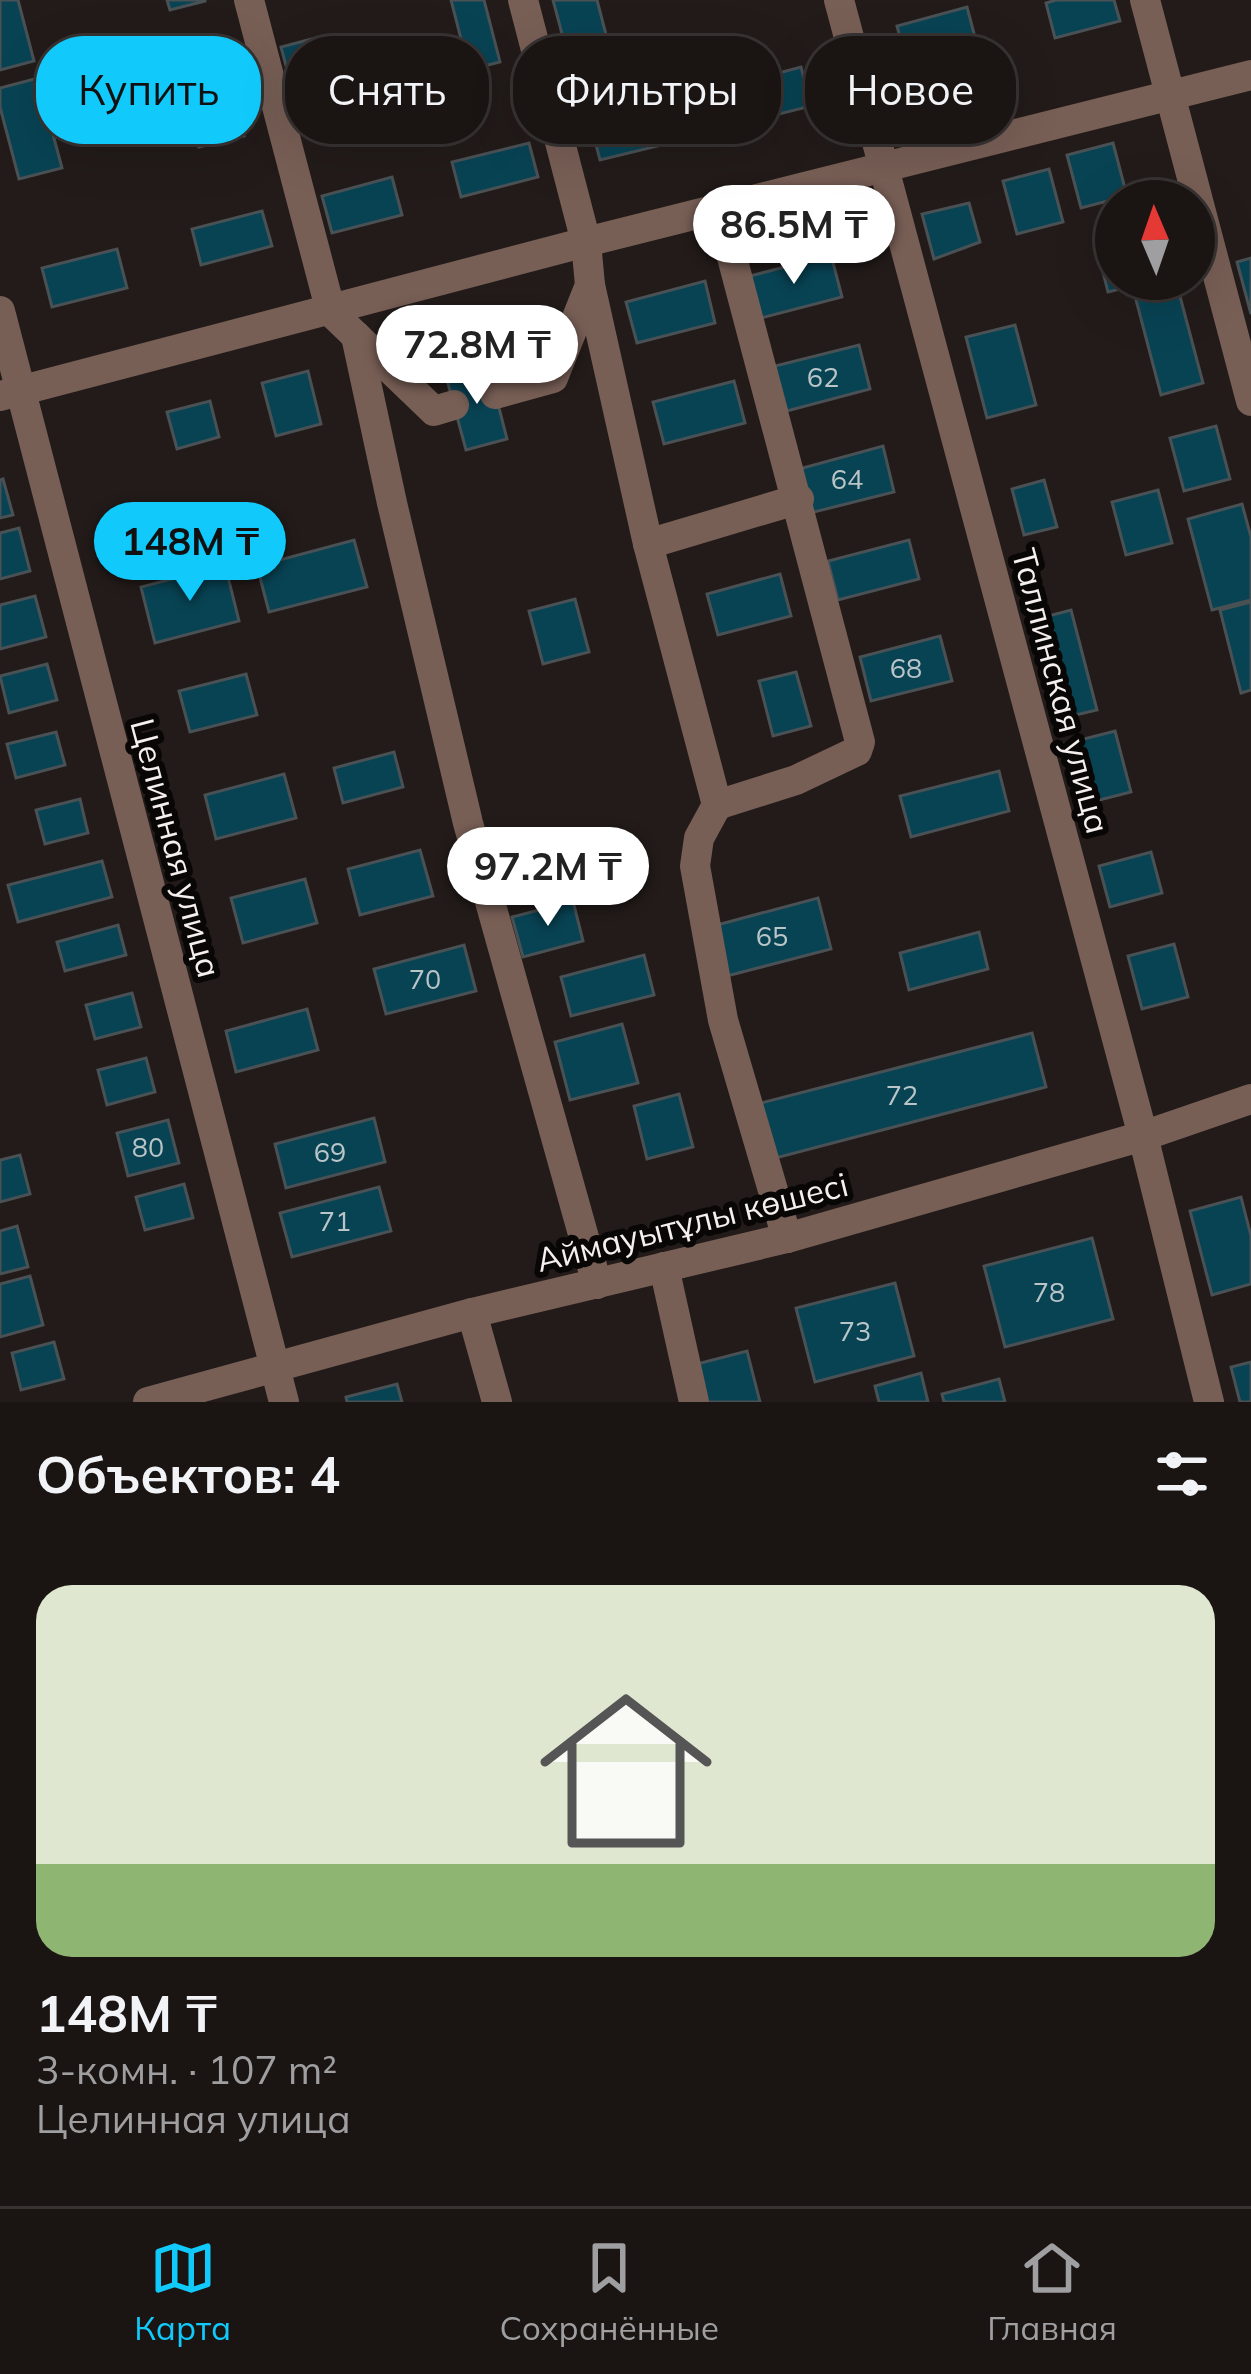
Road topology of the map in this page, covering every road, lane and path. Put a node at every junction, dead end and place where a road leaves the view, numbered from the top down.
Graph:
1 (249, 0) edge
2 (523, 0) edge
3 (839, 0) edge
4 (1144, 0) edge
5 (1251, 75) edge
6 (1168, 95) junction
7 (884, 169) junction
8 (719, 208) junction
9 (586, 242) junction
10 (590, 285) junction
11 (0, 311) edge
12 (331, 312) junction
13 (356, 336) junction
14 (10, 394) edge
15 (495, 394) dead end
16 (1251, 401) edge
17 (454, 405) dead end
18 (799, 499) junction
19 (648, 544) junction
20 (717, 805) junction
21 (1251, 1099) edge
22 (1143, 1136) junction
23 (787, 1238) junction
24 (664, 1267) junction
25 (597, 1284) junction
26 (472, 1313) junction
27 (274, 1369) junction
28 (148, 1402) edge
29 (284, 1402) edge
30 (497, 1402) edge
31 (694, 1402) edge
32 (1208, 1402) edge

1 - 12 street
2 - 9 street
3 - 7 street, Таллинская улица
4 - 6 street
5 - 6 street
6 - 7 street
6 - 16 street
7 - 8 street
7 - 22 street, Таллинская улица
8 - 9 street
8 - 18 street
9 - 10 street
9 - 12 street
10 - 15 street
10 - 19 street
11 - 14 street, Целинная улица
12 - 13 street
12 - 14 street
13 - 17 street
13 - 25 street
14 - 27 street, Целинная улица
18 - 19 street
18 - 20 street
19 - 20 street
20 - 23 street
21 - 22 street, Аймауытұлы көшесі
22 - 23 street, Аймауытұлы көшесі
22 - 32 street, Таллинская улица
23 - 24 street, Аймауытұлы көшесі
24 - 25 street, Аймауытұлы көшесі
24 - 31 street
25 - 26 street, Аймауытұлы көшесі
26 - 27 street, Аймауытұлы көшесі
26 - 30 street
27 - 28 street, Аймауытұлы көшесі
27 - 29 street, Целинная улица

